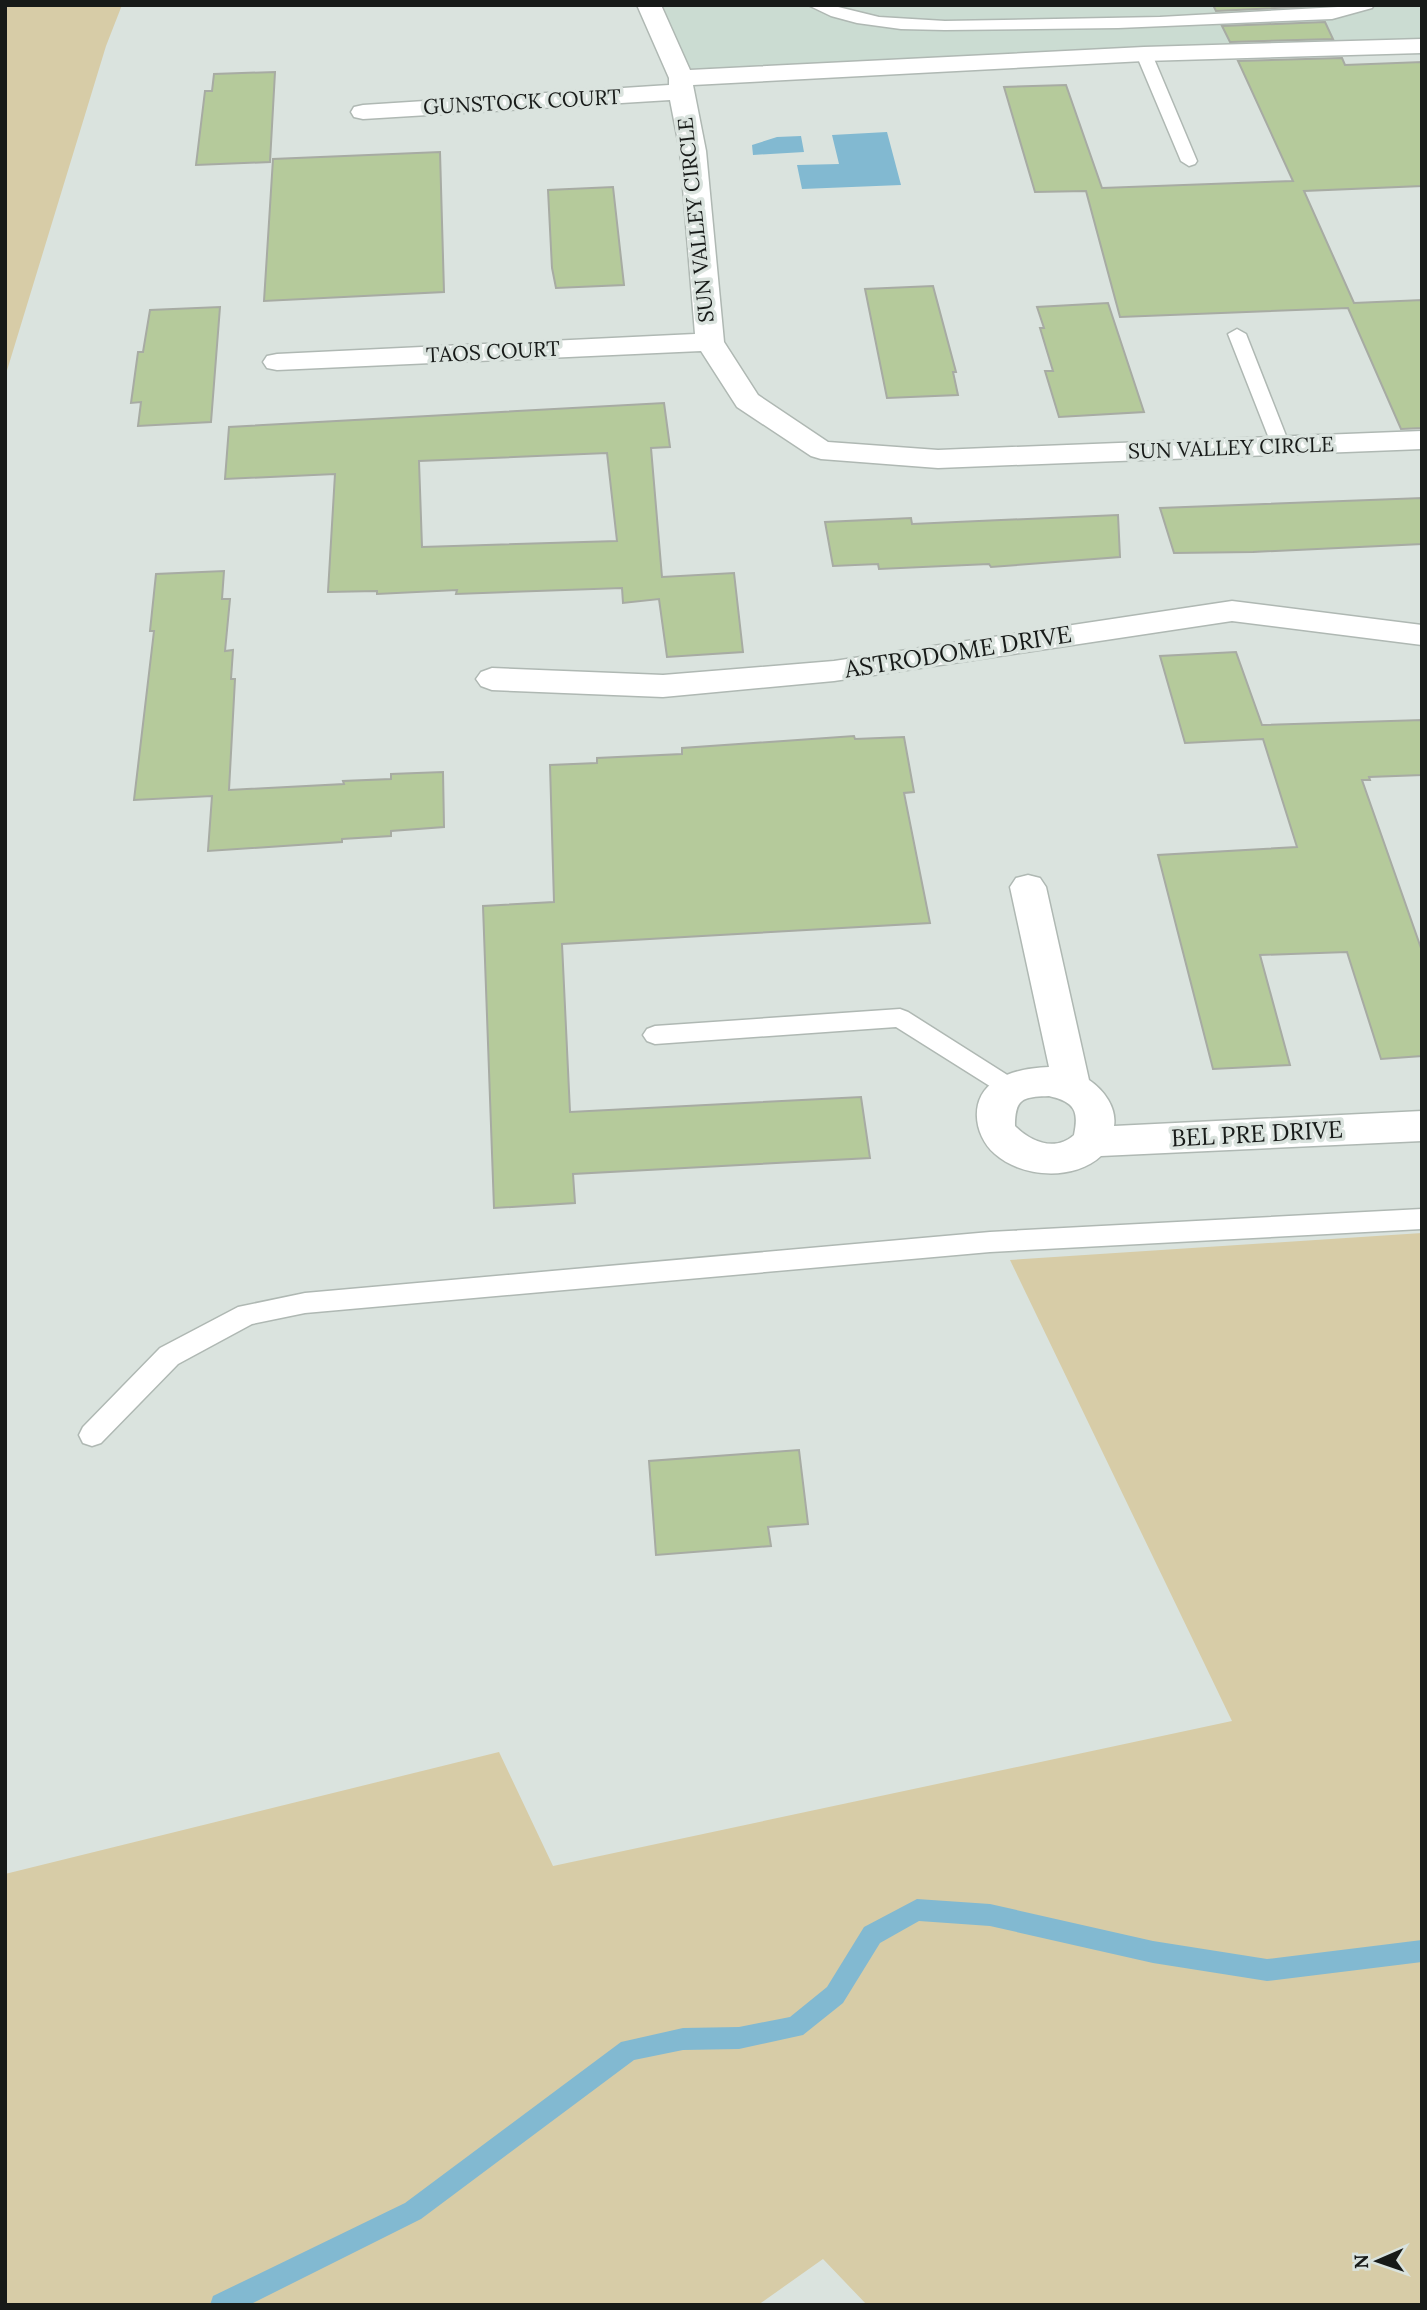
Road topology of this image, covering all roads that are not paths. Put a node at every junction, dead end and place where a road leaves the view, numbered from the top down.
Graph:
1 (649, 5) edge
2 (815, 5) edge
3 (1367, 5) edge
4 (1422, 46) edge
5 (1144, 54) junction
6 (681, 85) junction
7 (363, 112) dead end
8 (1189, 161) dead end
9 (1237, 334) dead end
10 (710, 342) junction
11 (277, 362) dead end
12 (1422, 440) edge
13 (1280, 446) junction
14 (1422, 635) edge
15 (492, 679) dead end
16 (1028, 887) dead end
17 (654, 1035) dead end
18 (1072, 1087) junction
19 (1012, 1089) junction
20 (1422, 1126) edge
21 (1092, 1142) junction
22 (1422, 1219) edge
23 (92, 1435) dead end

1 - 6 street, SUN VALLEY CIRCLE
2 - 3 lane
4 - 5 street
5 - 6 street
5 - 8 lane
6 - 7 street, GUNSTOCK COURT
6 - 10 street, SUN VALLEY CIRCLE
9 - 13 lane
10 - 11 street, TAOS COURT
10 - 13 street, SUN VALLEY CIRCLE
12 - 13 street, SUN VALLEY CIRCLE
14 - 15 street, ASTRODOME DRIVE
16 - 18 street
17 - 19 lane
18 - 19 street
18 - 21 street
19 - 21 street, BEL PRE DRIVE
20 - 21 street, BEL PRE DRIVE
22 - 23 lane

